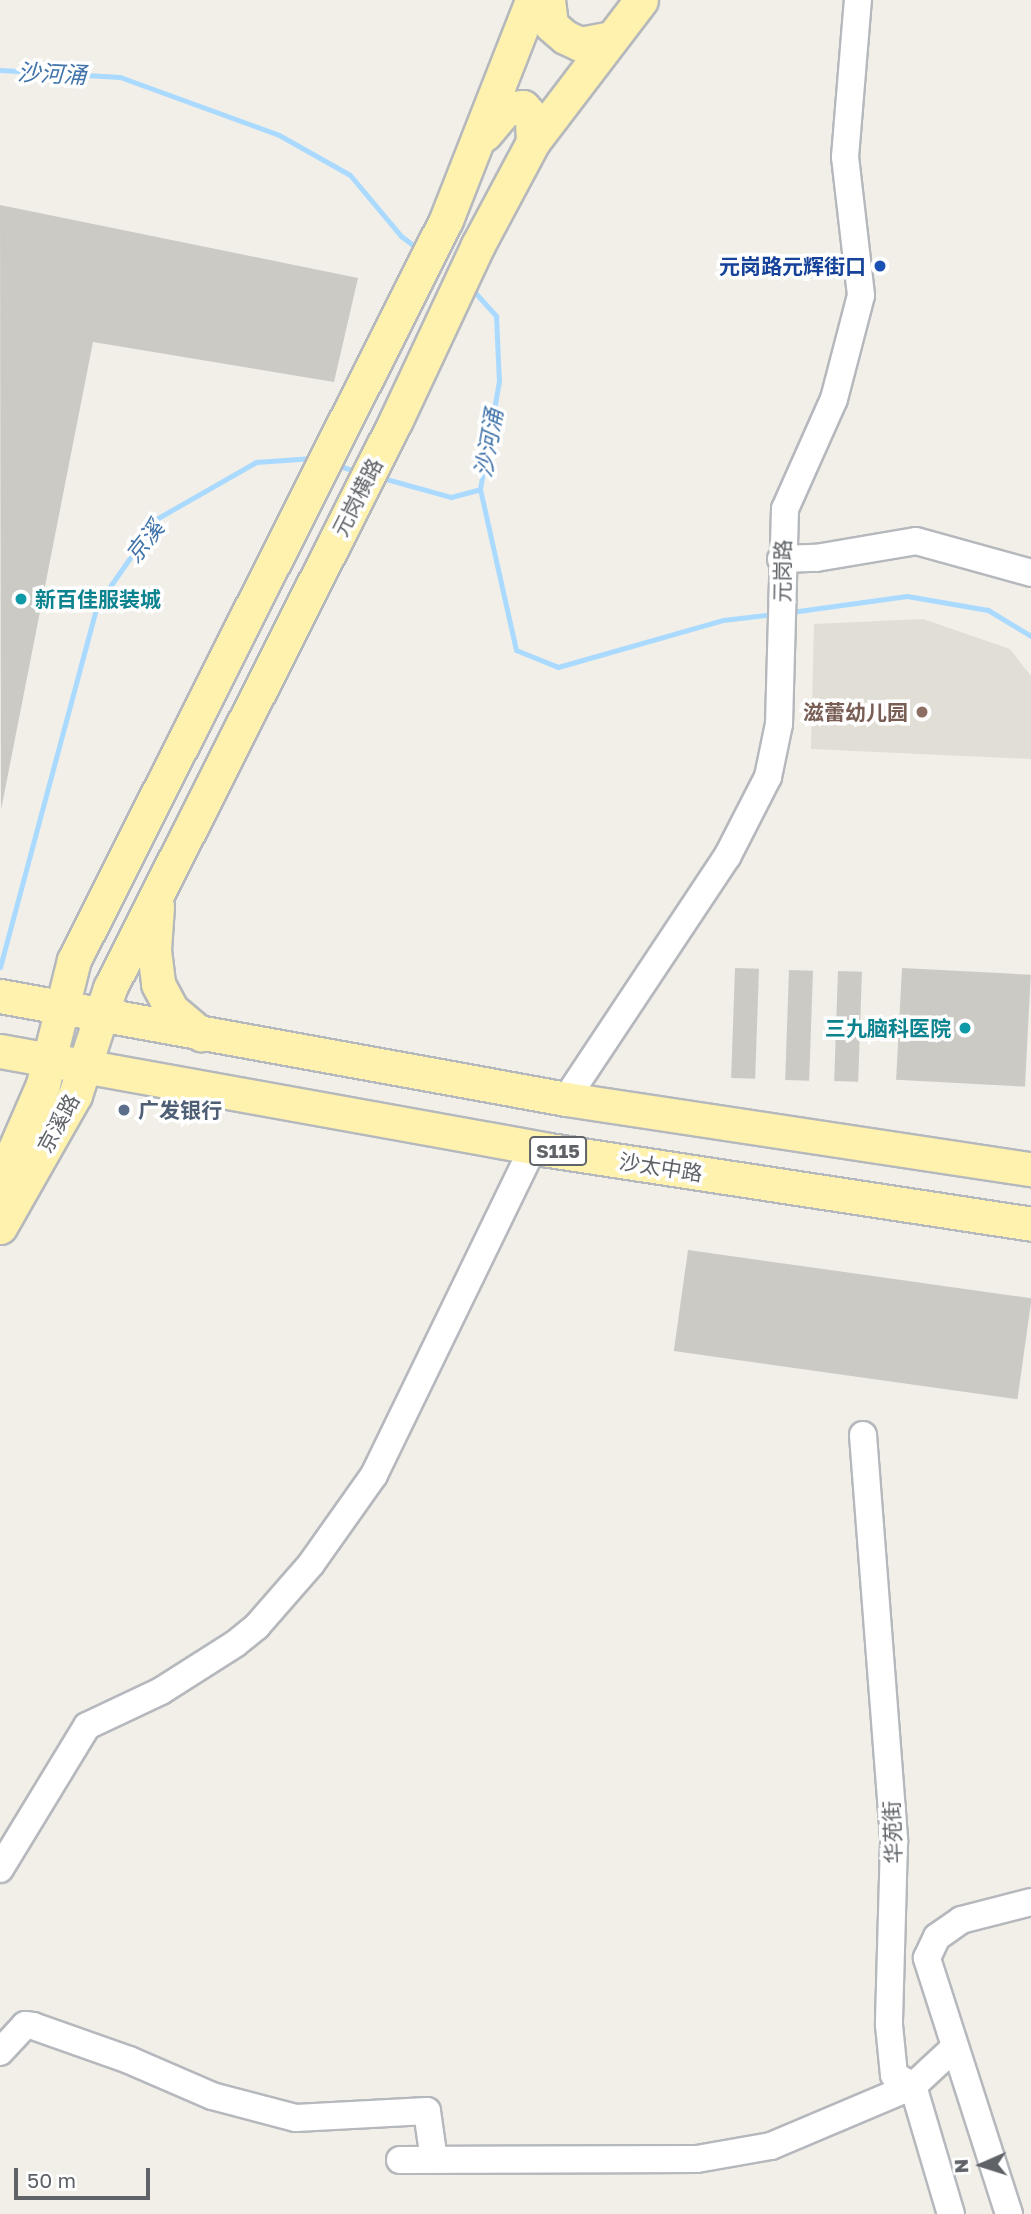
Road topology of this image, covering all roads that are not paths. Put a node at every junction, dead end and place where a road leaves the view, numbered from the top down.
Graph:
1 (532, 0) edge
2 (548, 0) edge
3 (641, 0) edge
4 (858, 0) edge
5 (610, 38) junction
6 (481, 138) junction
7 (533, 142) junction
8 (781, 569) junction
9 (1031, 573) edge
10 (187, 740) junction
11 (205, 803) junction
12 (158, 890) junction
13 (6, 997) edge
14 (61, 1006) junction
15 (102, 1013) junction
16 (203, 1035) junction
17 (4, 1052) edge
18 (48, 1060) junction
19 (86, 1066) junction
20 (566, 1099) junction
21 (533, 1147) junction
22 (1031, 1169) edge
23 (0, 1183) edge
24 (1031, 1224) edge
25 (0, 1227) edge
26 (863, 1435) dead end
27 (0, 1869) edge
28 (1031, 1902) edge
29 (955, 2047) junction
30 (0, 2052) edge
31 (913, 2086) junction
32 (400, 2160) dead end
33 (434, 2160) junction
34 (951, 2214) edge
35 (1009, 2214) edge

1 - 6 main road
2 - 5 main road
3 - 5 main road, 元岗横路
4 - 8 street, 元岗路
5 - 7 main road, 元岗横路
6 - 7 main road
6 - 10 main road
7 - 11 main road, 元岗横路
8 - 9 street
8 - 20 street, 元岗路
10 - 11 main road
10 - 14 main road
11 - 12 main road, 元岗横路
12 - 15 main road, 元岗横路
12 - 16 main road
13 - 14 main road
14 - 15 main road
14 - 18 main road, 京溪路
15 - 16 main road
15 - 19 main road, 京溪路
16 - 20 main road
17 - 18 main road, S115
18 - 19 main road, S115
18 - 23 main road, 京溪路
19 - 21 main road, 沙太中路 / S115
19 - 25 main road, 京溪路
20 - 22 main road
21 - 24 main road, 沙太中路 / S115
21 - 27 street
26 - 31 street, 华苑街
28 - 29 street
29 - 31 street
29 - 35 street
30 - 33 street
31 - 33 street
31 - 34 street, 华苑街
32 - 33 street

